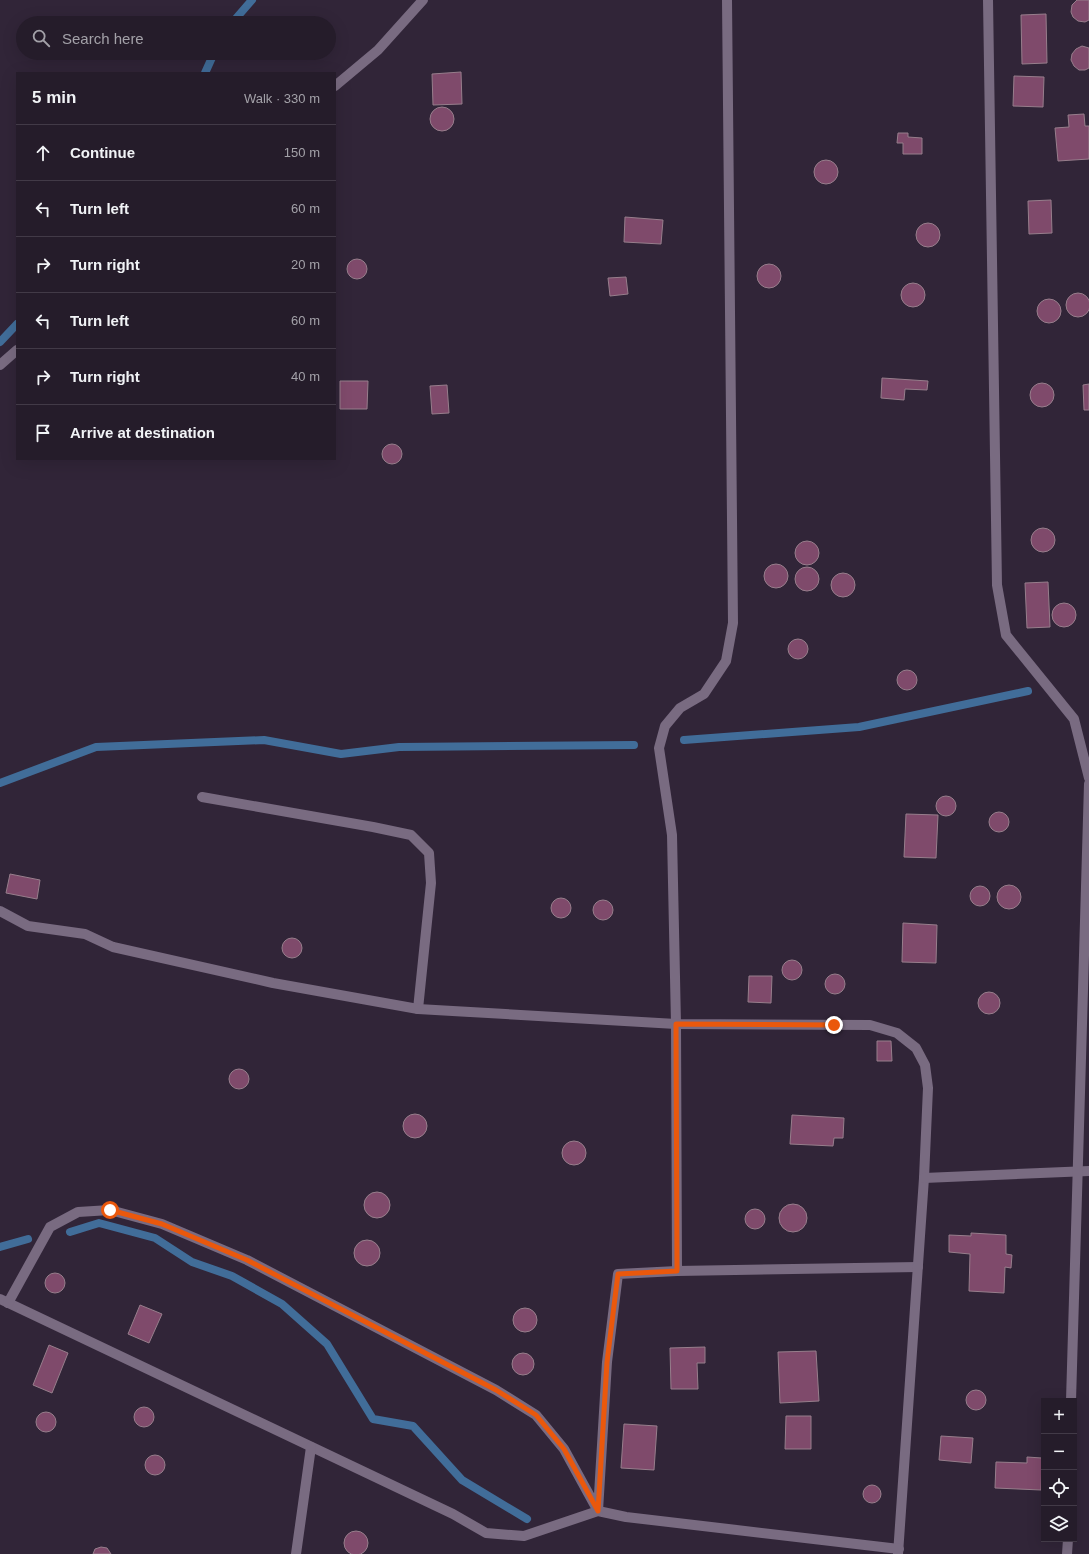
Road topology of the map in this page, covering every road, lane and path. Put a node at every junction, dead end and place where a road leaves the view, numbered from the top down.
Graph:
1 (422, 0) edge
2 (727, 0) edge
3 (988, 0) edge
4 (336, 85) edge
5 (16, 351) edge
6 (0, 365) edge
7 (1089, 778) edge
8 (1089, 784) edge
9 (202, 798) dead end
10 (0, 911) edge
11 (418, 1009) junction
12 (676, 1024) junction
13 (1078, 1171) junction
14 (1089, 1171) edge
15 (924, 1178) junction
16 (918, 1267) junction
17 (677, 1271) junction
18 (4, 1301) edge
19 (1071, 1398) edge
20 (311, 1447) junction
21 (598, 1511) junction
22 (1068, 1542) edge
23 (899, 1551) edge
24 (296, 1554) edge
25 (1067, 1554) edge

1 - 4 street
2 - 12 street
3 - 7 street
5 - 6 street
8 - 13 street
9 - 11 street
10 - 11 street
11 - 12 street
12 - 15 street
12 - 17 street
13 - 14 street
13 - 15 street
13 - 19 street
15 - 16 street
16 - 17 street
16 - 23 street
17 - 21 street
18 - 20 street
18 - 21 street
20 - 21 street
20 - 24 street
21 - 23 street
22 - 25 street

